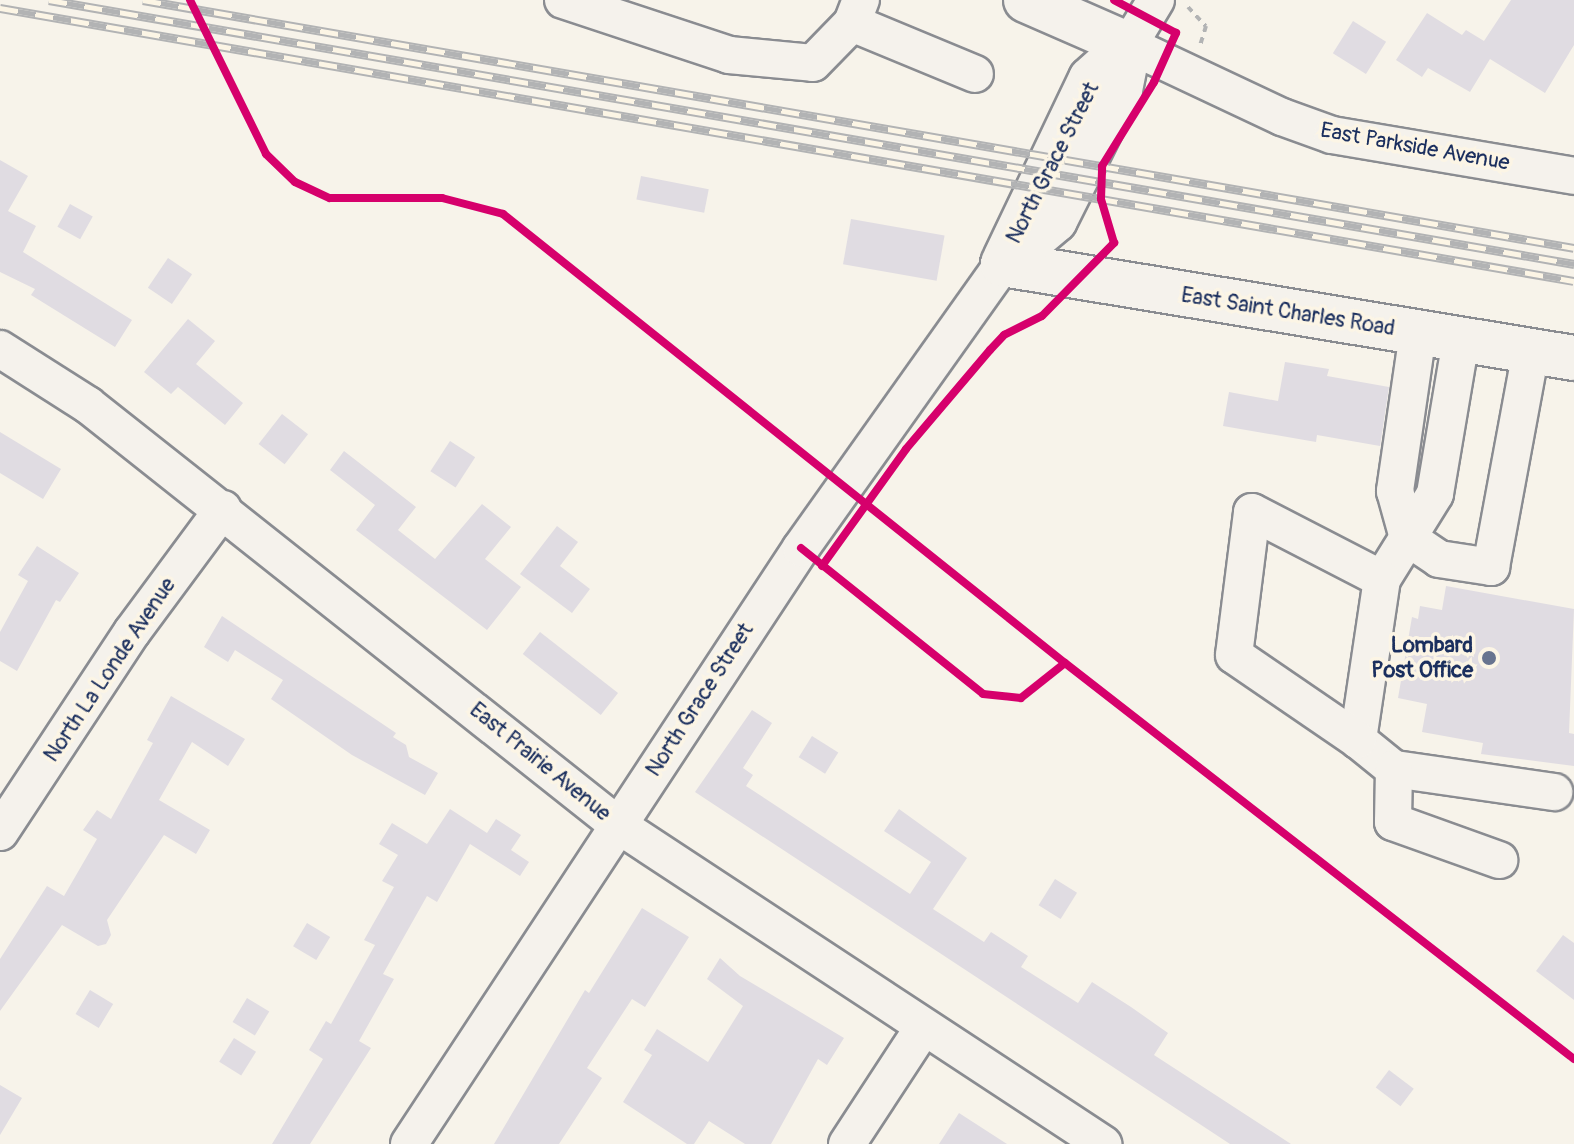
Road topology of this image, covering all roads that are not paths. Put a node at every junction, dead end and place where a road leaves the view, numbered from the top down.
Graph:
1 (563, 0) edge
2 (1026, 0) edge
3 (1172, 3) edge
4 (857, 11) edge
5 (1129, 45) junction
6 (975, 74) dead end
7 (1569, 166) edge
8 (1003, 264) junction
9 (1418, 333) junction
10 (1461, 340) junction
11 (0, 349) edge
12 (1531, 351) junction
13 (1574, 358) edge
14 (223, 509) junction
15 (1408, 538) junction
16 (1382, 579) junction
17 (1358, 740) junction
18 (1394, 769) junction
19 (1554, 792) dead end
20 (618, 825) junction
21 (0, 832) edge
22 (1499, 860) dead end
23 (923, 1028) junction
24 (409, 1144) edge
25 (847, 1144) edge
26 (1103, 1144) edge

1 - 4 street
2 - 5 main road
3 - 5 street
4 - 6 street
5 - 7 street, East Parkside Avenue
5 - 8 main road, North Grace Street
8 - 9 main road, East Saint Charles Road
8 - 20 street, North Grace Street
9 - 10 main road, East Saint Charles Road
9 - 15 street
10 - 12 main road, East Saint Charles Road
10 - 15 street
11 - 14 street, East Prairie Avenue
12 - 13 main road, East Saint Charles Road
12 - 15 street
14 - 20 street, East Prairie Avenue
14 - 21 street, North La Londe Avenue
15 - 16 street
16 - 17 street
16 - 17 street
17 - 18 street
18 - 19 street
18 - 22 street
20 - 23 street, East Prairie Avenue
20 - 24 street, North Grace Street
23 - 25 street
23 - 26 street, East Prairie Avenue

